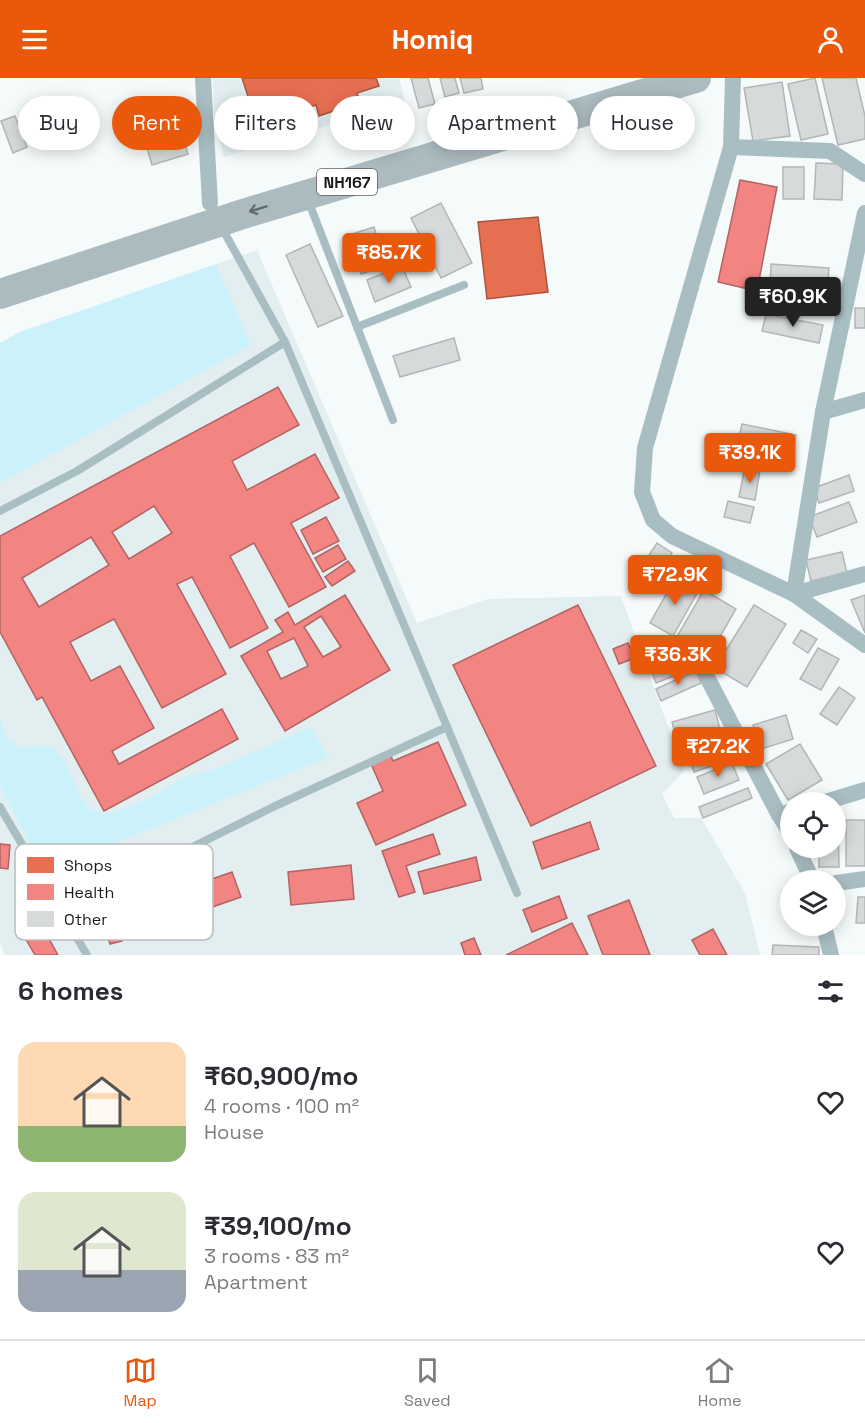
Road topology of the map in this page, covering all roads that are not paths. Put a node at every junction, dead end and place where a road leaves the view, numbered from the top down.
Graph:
1 (203, 78) edge
2 (639, 78) edge
3 (696, 78) edge
4 (733, 78) edge
5 (731, 147) junction
6 (389, 161) junction
7 (865, 174) edge
8 (306, 194) junction
9 (214, 212) junction
10 (865, 213) edge
11 (0, 275) edge
12 (464, 285) dead end
13 (0, 294) edge
14 (357, 327) junction
15 (285, 342) junction
16 (865, 400) edge
17 (823, 412) junction
18 (393, 420) dead end
19 (0, 511) edge
20 (865, 574) edge
21 (794, 594) junction
22 (865, 645) edge
23 (696, 656) dead end
24 (447, 727) junction
25 (865, 790) edge
26 (846, 796) edge
27 (780, 805) edge
28 (0, 807) edge
29 (22, 844) edge
30 (199, 844) edge
31 (865, 879) edge
32 (846, 882) edge
33 (518, 893) dead end
34 (826, 936) edge
35 (78, 940) edge
36 (87, 955) edge
37 (831, 955) edge

1 - 9 street
2 - 6 highway, NH167
3 - 6 highway, NH167
4 - 5 street
5 - 7 street
5 - 21 street
6 - 8 highway, NH167
6 - 9 highway, NH167
8 -> 9 highway, NH167
8 - 14 lane
9 - 11 highway, NH167
9 - 13 highway, NH167
9 - 15 lane
10 - 17 street
12 - 14 lane
14 - 18 lane
15 - 19 lane
15 - 24 lane
16 - 17 street
17 - 21 street
20 - 21 street
21 - 22 street
23 - 27 street
24 - 30 lane
24 - 33 lane
25 - 26 street
28 - 29 lane
31 - 32 street
34 - 37 street
35 - 36 lane

